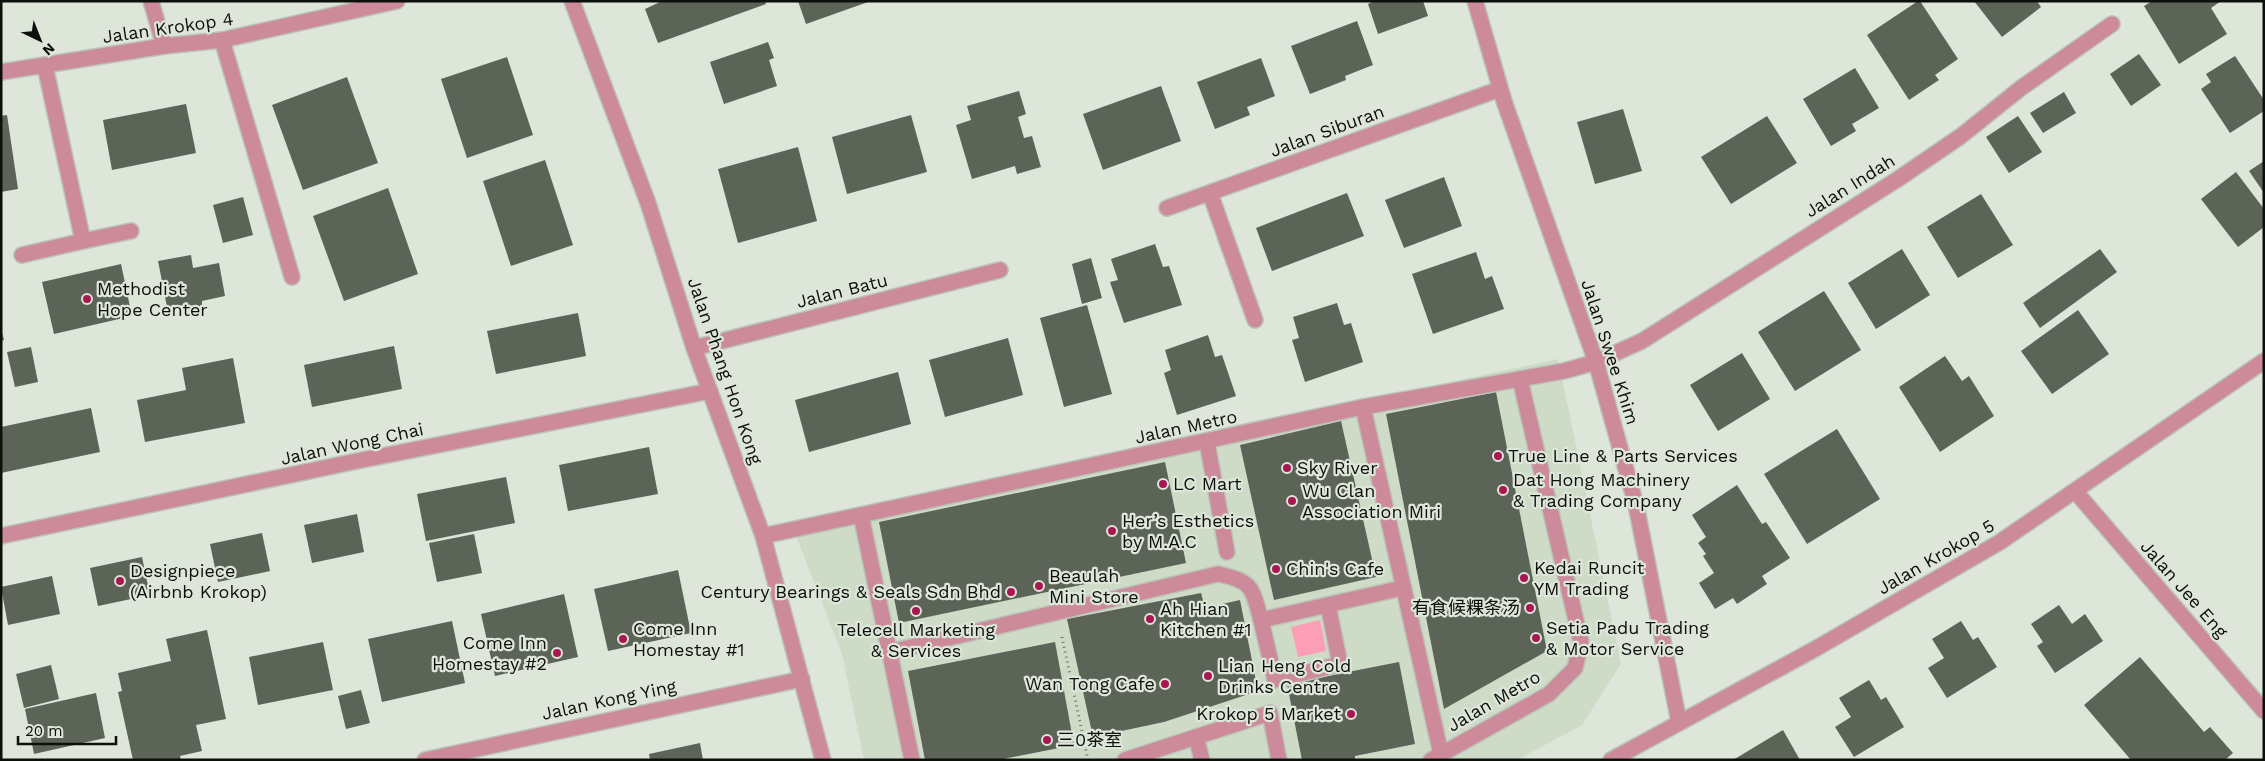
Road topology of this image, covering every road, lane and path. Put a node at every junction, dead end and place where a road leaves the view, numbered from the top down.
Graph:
1 (152, 1) edge
2 (397, 1) edge
3 (572, 1) edge
4 (1475, 1) edge
5 (2112, 24) dead end
6 (222, 40) junction
7 (164, 46) junction
8 (45, 66) junction
9 (1, 72) edge
10 (1500, 88) junction
11 (1210, 193) junction
12 (1167, 208) dead end
13 (131, 231) dead end
14 (83, 241) junction
15 (22, 255) dead end
16 (1000, 270) dead end
17 (292, 277) dead end
18 (1255, 320) dead end
19 (694, 348) junction
20 (2264, 361) edge
21 (1596, 362) junction
22 (1520, 379) junction
23 (710, 391) junction
24 (1363, 407) junction
25 (1207, 442) junction
26 (2076, 491) junction
27 (861, 515) junction
28 (1, 536) edge
29 (763, 536) junction
30 (1227, 552) dead end
31 (1402, 588) junction
32 (1328, 605) junction
33 (1057, 612) junction
34 (1261, 620) junction
35 (890, 652) junction
36 (802, 679) junction
37 (2264, 711) edge
38 (1679, 722) junction
39 (1196, 737) junction
40 (1436, 757) edge
41 (425, 760) edge
42 (823, 760) edge
43 (912, 760) edge
44 (1088, 760) edge
45 (1126, 760) edge
46 (1202, 760) edge
47 (1279, 760) edge
48 (1610, 760) edge

1 - 7 street
2 - 6 street, Jalan Krokop 4
3 - 19 street, Jalan Phang Hon Kong
4 - 10 street, Jalan Swee Khim
5 - 21 street, Jalan Indah
6 - 7 street, Jalan Krokop 4
6 - 17 street
7 - 8 street, Jalan Krokop 4
8 - 9 street, Jalan Krokop 4
8 - 14 street
10 - 11 street, Jalan Siburan
10 - 21 street, Jalan Swee Khim
11 - 12 street, Jalan Siburan
11 - 18 street
13 - 14 street
14 - 15 street
16 - 19 street, Jalan Batu
19 - 23 street, Jalan Phang Hon Kong
20 - 26 street, Jalan Krokop 5
21 - 22 street, Jalan Metro
21 - 38 street, Jalan Swee Khim
22 - 24 street, Jalan Metro
22 - 40 street, Jalan Metro
23 - 28 street, Jalan Wong Chai
23 - 29 street, Jalan Phang Hon Kong
24 - 25 street, Jalan Metro
24 - 31 street
25 - 27 street, Jalan Metro
25 - 30 street
26 - 37 street, Jalan Jee Eng
26 - 38 street, Jalan Krokop 5
27 - 29 street, Jalan Metro
27 - 35 street
29 - 36 street, Jalan Phang Hon Kong
31 - 32 street
31 - 40 street
32 - 34 street
32 - 34 street
33 - 34 street
33 - 35 street
33 - 44 path
35 - 43 street
36 - 41 street, Jalan Kong Ying
36 - 42 street, Jalan Phang Hon Kong
38 - 48 street, Jalan Krokop 5
39 - 45 street
39 - 46 street
39 - 47 street

